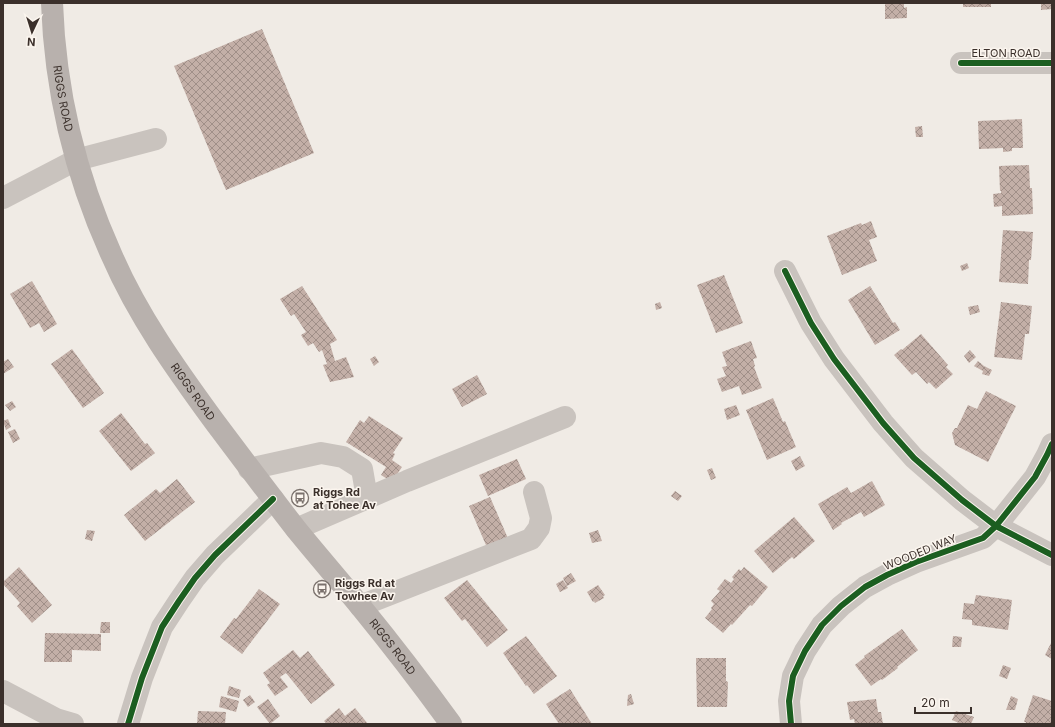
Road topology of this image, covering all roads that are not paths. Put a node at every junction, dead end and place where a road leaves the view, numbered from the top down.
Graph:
1 (52, 3) edge
2 (961, 63) dead end
3 (1052, 63) edge
4 (156, 139) dead end
5 (76, 160) junction
6 (3, 198) edge
7 (785, 271) dead end
8 (565, 417) dead end
9 (1052, 444) edge
10 (249, 469) junction
11 (534, 492) dead end
12 (367, 498) junction
13 (273, 499) junction
14 (996, 526) junction
15 (296, 529) junction
16 (1052, 555) edge
17 (360, 606) junction
18 (3, 691) edge
19 (73, 724) edge
20 (128, 724) edge
21 (451, 724) edge
22 (791, 724) edge

1 - 5 main road, RIGGS ROAD
2 - 3 street, ELTON ROAD
4 - 5 street
5 - 6 street
5 - 10 main road, RIGGS ROAD
7 - 14 street
8 - 12 street
9 - 14 street, WOODED WAY
10 - 12 street
10 - 13 main road, RIGGS ROAD
11 - 17 street
12 - 15 street
13 - 15 main road, RIGGS ROAD
13 - 20 street
14 - 16 street
14 - 22 street, WOODED WAY
15 - 17 main road, RIGGS ROAD
17 - 21 main road, RIGGS ROAD
18 - 19 street

